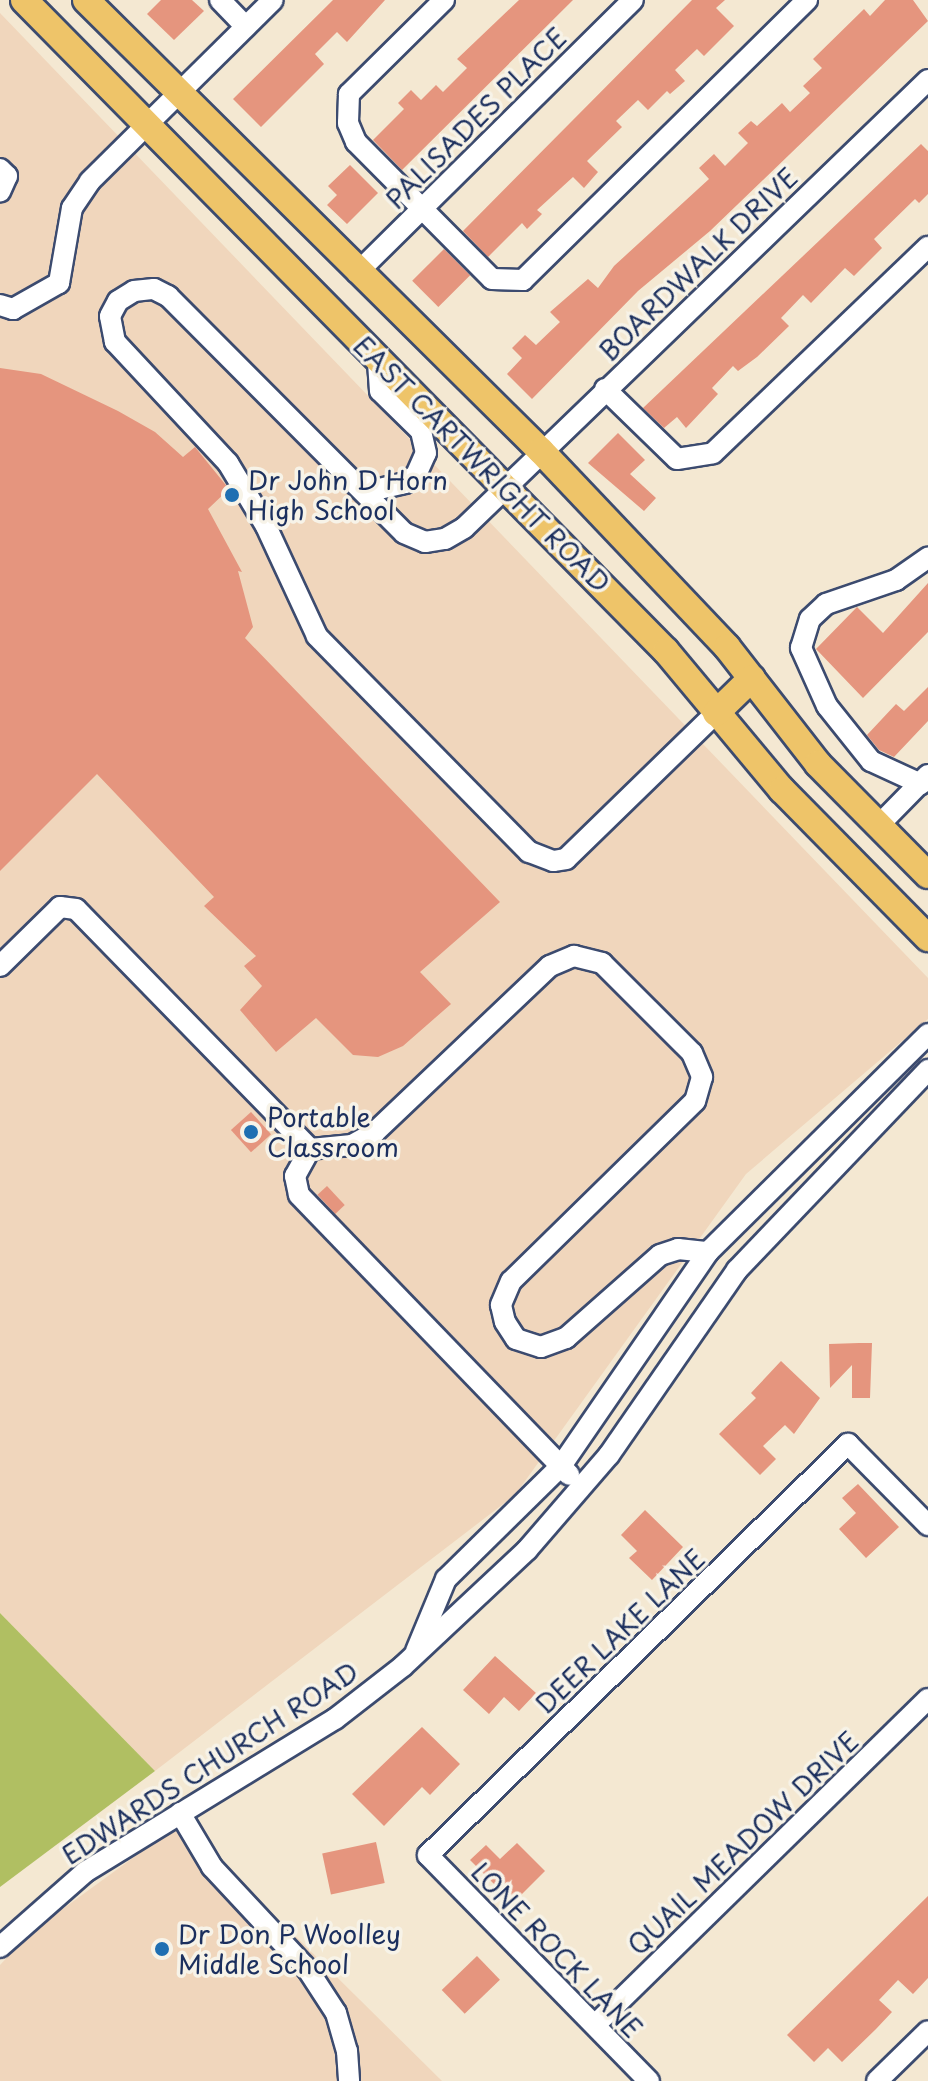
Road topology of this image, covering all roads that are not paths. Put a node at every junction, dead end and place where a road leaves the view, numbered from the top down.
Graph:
1 (24, 0) edge
2 (86, 0) edge
3 (220, 0) edge
4 (273, 0) edge
5 (444, 0) edge
6 (633, 0) edge
7 (807, 0) edge
8 (246, 27) junction
9 (928, 80) edge
10 (180, 93) junction
11 (144, 126) junction
12 (0, 169) edge
13 (0, 192) edge
14 (424, 206) junction
15 (928, 247) edge
16 (357, 273) junction
17 (0, 305) edge
18 (378, 359) junction
19 (605, 389) junction
20 (541, 451) junction
21 (349, 478) junction
22 (505, 485) junction
23 (928, 558) edge
24 (752, 678) junction
25 (716, 713) junction
26 (924, 779) edge
27 (879, 825) junction
28 (928, 875) edge
29 (928, 938) edge
30 (0, 966) edge
31 (928, 1034) edge
32 (928, 1070) edge
33 (310, 1149) junction
34 (708, 1252) junction
35 (561, 1466) junction
36 (581, 1487) junction
37 (928, 1525) edge
38 (414, 1655) junction
39 (928, 1699) edge
40 (180, 1813) junction
41 (428, 1855) joint
42 (0, 1947) edge
43 (595, 2025) junction
44 (928, 2031) edge
45 (349, 2081) edge
46 (649, 2081) edge
47 (877, 2081) edge

1 - 11 main road, EAST CARTWRIGHT ROAD
2 - 10 main road, EAST CARTWRIGHT ROAD
3 - 8 street
4 - 8 street
5 - 14 street
6 - 14 street, PALISADES PLACE
7 - 14 street
8 - 10 street
9 - 19 street, BOARDWALK DRIVE
10 - 11 street
10 - 16 main road, EAST CARTWRIGHT ROAD
11 - 17 street
11 - 18 main road, EAST CARTWRIGHT ROAD
12 - 13 street
14 - 16 street, PALISADES PLACE
15 - 19 street
16 - 20 main road, EAST CARTWRIGHT ROAD
18 - 21 street
18 - 22 main road, EAST CARTWRIGHT ROAD
19 - 20 street, BOARDWALK DRIVE
20 - 22 street, BOARDWALK DRIVE
20 - 24 main road, EAST CARTWRIGHT ROAD
21 - 22 street, BOARDWALK DRIVE
21 - 25 street, BOARDWALK DRIVE
22 - 25 main road, EAST CARTWRIGHT ROAD
23 - 26 street
24 - 25 main road
24 - 27 main road, EAST CARTWRIGHT ROAD
25 - 29 main road, EAST CARTWRIGHT ROAD
26 - 27 street
27 - 28 main road, EAST CARTWRIGHT ROAD
30 - 33 street
31 - 34 street, EDWARDS CHURCH ROAD
32 - 36 street, EDWARDS CHURCH ROAD
33 - 34 street
33 - 35 street
34 - 35 street, EDWARDS CHURCH ROAD
35 - 36 street
35 - 38 street, EDWARDS CHURCH ROAD
36 - 38 street, EDWARDS CHURCH ROAD
37 - 41 street, DEER LAKE LANE
38 - 40 street, EDWARDS CHURCH ROAD
39 - 43 street, QUAIL MEADOW DRIVE
40 - 42 street, EDWARDS CHURCH ROAD
40 - 45 street
41 - 43 street, LONE ROCK LANE
43 - 46 street, LONE ROCK LANE
44 - 47 street

